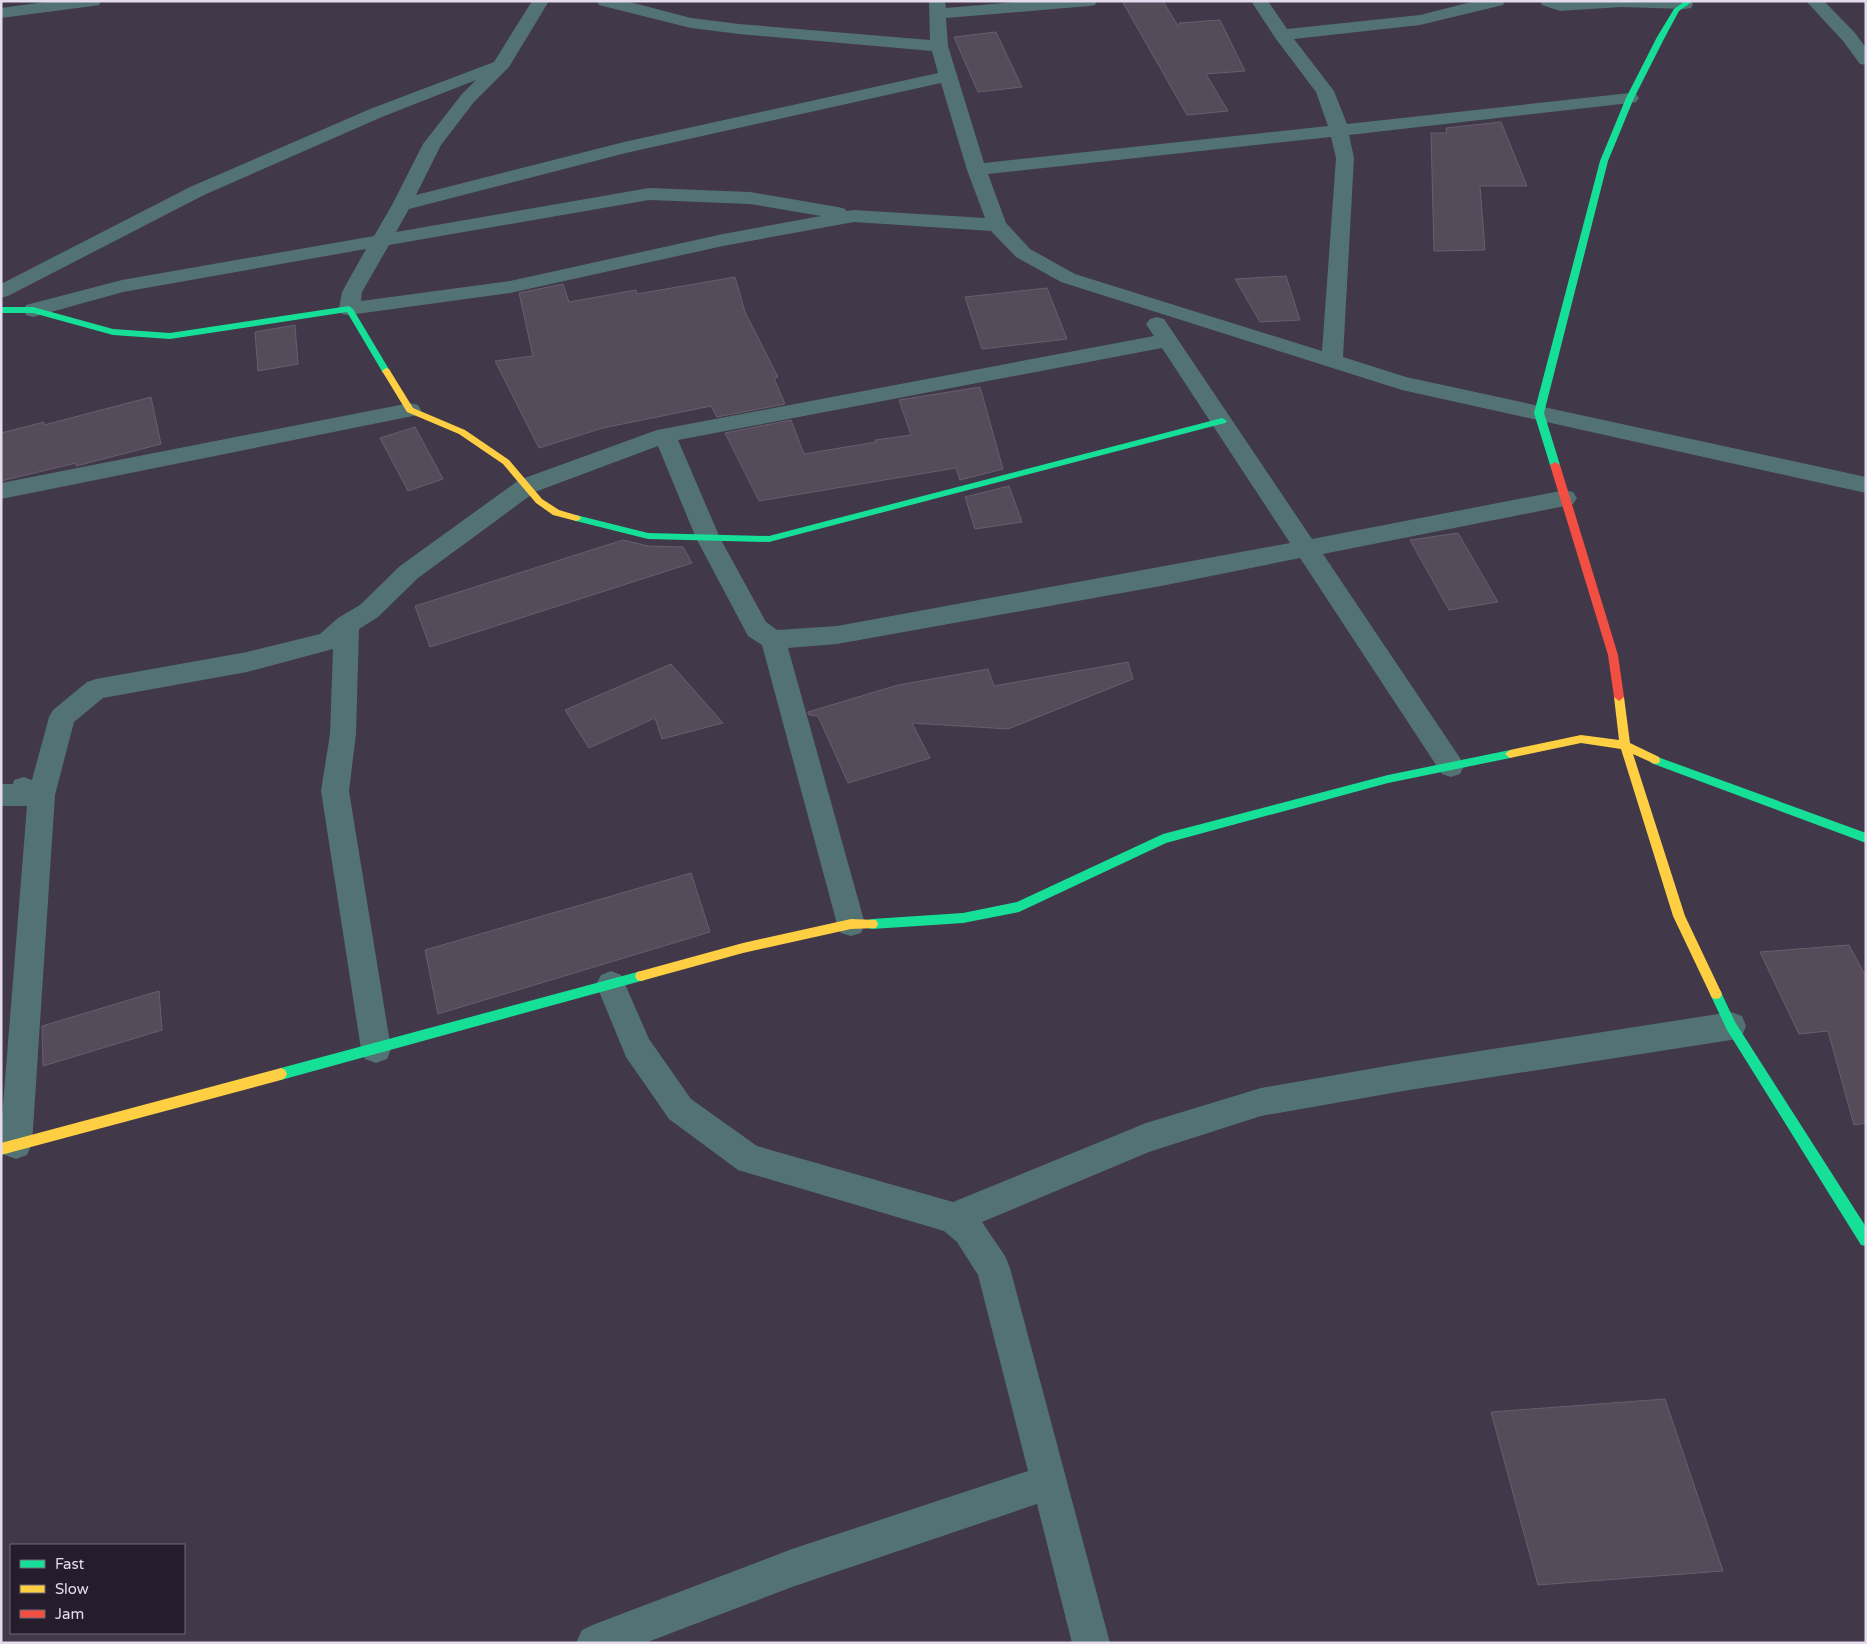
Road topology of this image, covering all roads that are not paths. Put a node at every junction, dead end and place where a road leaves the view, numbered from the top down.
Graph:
1 (93, 1) edge
2 (541, 1) edge
3 (605, 1) edge
4 (1089, 1) edge
5 (1259, 1) edge
6 (1497, 1) edge
7 (1548, 1) edge
8 (1814, 1) edge
9 (1687, 3) edge
10 (937, 8) edge
11 (1, 13) edge
12 (1282, 35) junction
13 (939, 46) junction
14 (1866, 60) edge
15 (503, 63) junction
16 (948, 76) junction
17 (1630, 98) junction
18 (1339, 130) junction
19 (977, 170) junction
20 (402, 205) junction
21 (854, 216) junction
22 (997, 225) junction
23 (381, 240) junction
24 (1, 292) edge
25 (1143, 302) junction
26 (349, 309) junction
27 (1, 310) edge
28 (33, 310) junction
29 (1168, 340) junction
30 (1332, 361) junction
31 (410, 410) junction
32 (1539, 413) junction
33 (1222, 421) junction
34 (665, 435) junction
35 (1866, 485) edge
36 (527, 486) junction
37 (1, 491) edge
38 (1565, 498) junction
39 (708, 538) junction
40 (1308, 549) junction
41 (347, 625) junction
42 (773, 640) junction
43 (1625, 745) junction
44 (1451, 766) junction
45 (1, 779) edge
46 (1, 795) edge
47 (41, 795) junction
48 (1866, 838) edge
49 (851, 924) junction
50 (612, 984) junction
51 (1731, 1026) junction
52 (376, 1049) junction
53 (8, 1146) edge
54 (953, 1218) junction
55 (1866, 1240) edge
56 (1049, 1482) junction
57 (595, 1643) edge
58 (1091, 1643) edge

1 - 11 street
2 - 15 street
3 - 13 street
4 - 10 street
5 - 12 street
6 - 12 street
7 - 9 street
8 - 14 street
9 - 17 street
10 - 13 street
12 - 18 street
13 - 16 street
15 - 20 street
15 - 24 street
16 - 19 street
16 - 20 street
17 - 18 street
17 - 32 street
18 - 19 street
18 - 30 street
19 - 22 street
20 - 23 street
21 - 22 street
21 - 23 street
21 - 26 street
22 - 25 street
23 - 26 street
23 - 28 street
25 - 29 street
25 - 30 street
26 - 28 street
26 - 31 street
27 - 28 street
29 - 33 street
29 - 34 street
30 - 32 street
31 - 36 street
31 - 37 street
32 - 35 street
32 - 38 street
33 - 39 street
33 - 40 street
34 - 36 street
34 - 39 street
36 - 39 street
36 - 41 street
38 - 40 street
38 - 43 street
39 - 42 street
40 - 42 street
40 - 44 street
41 - 47 street
41 - 52 street
42 - 49 street
43 - 44 street
43 - 48 street
43 - 51 street
44 - 49 street
45 - 47 street
46 - 47 street
47 - 53 street
49 - 50 street
50 - 52 street
50 - 54 street
51 - 54 street
51 - 55 street
52 - 53 street
54 - 56 street
56 - 57 street
56 - 58 street

